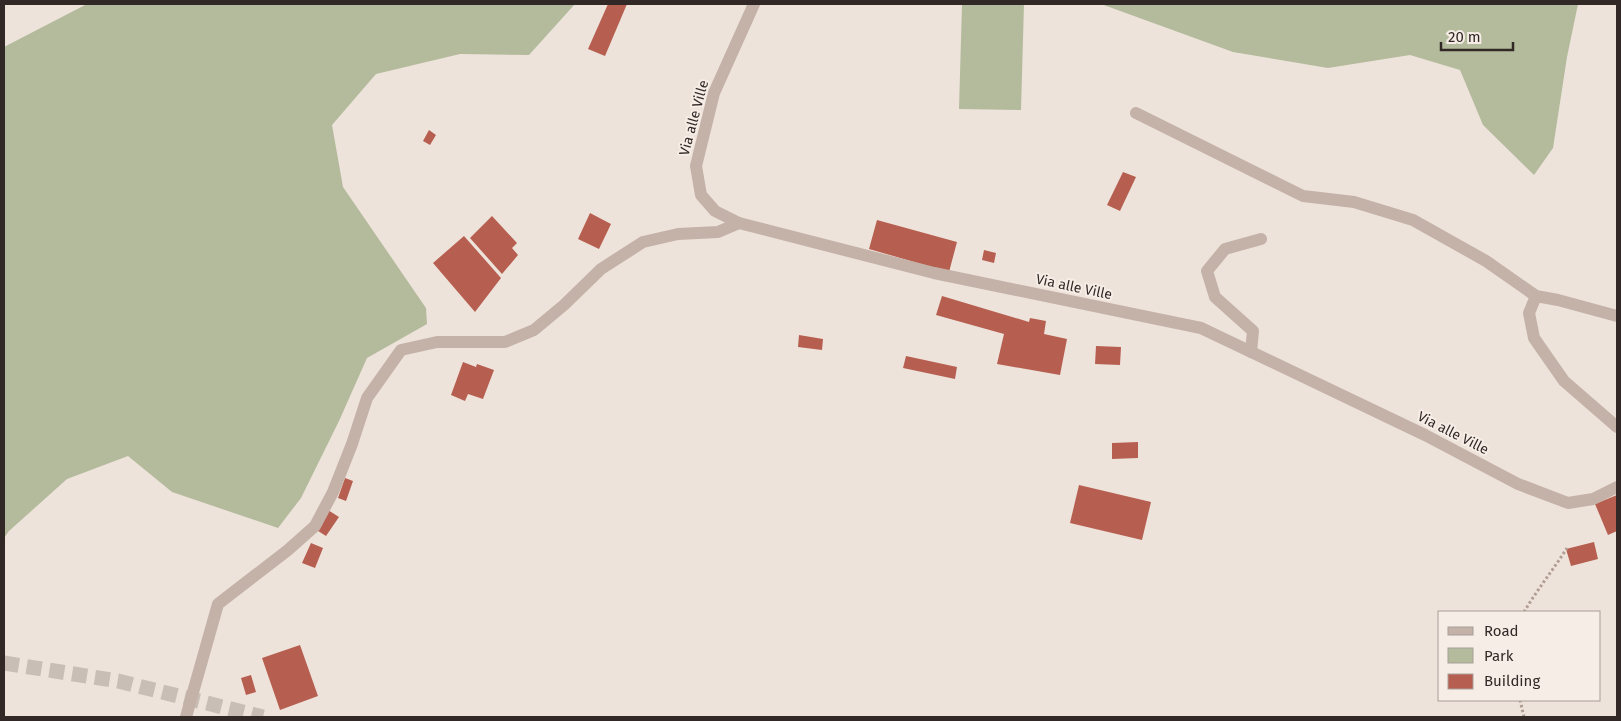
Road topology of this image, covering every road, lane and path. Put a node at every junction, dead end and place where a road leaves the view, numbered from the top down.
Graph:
1 (754, 4) edge
2 (1136, 112) dead end
3 (739, 223) junction
4 (1261, 239) dead end
5 (1536, 296) junction
6 (1617, 316) edge
7 (1251, 352) junction
8 (1617, 426) edge
9 (1617, 487) edge
10 (1567, 548) dead end
11 (1525, 611) edge
12 (1520, 701) edge
13 (186, 717) edge
14 (1524, 717) edge

1 - 3 street, Via alle Ville
2 - 5 street
3 - 7 street, Via alle Ville
3 - 13 street
4 - 7 street
5 - 6 street
5 - 8 street
7 - 9 street, Via alle Ville
10 - 11 path
12 - 14 path

